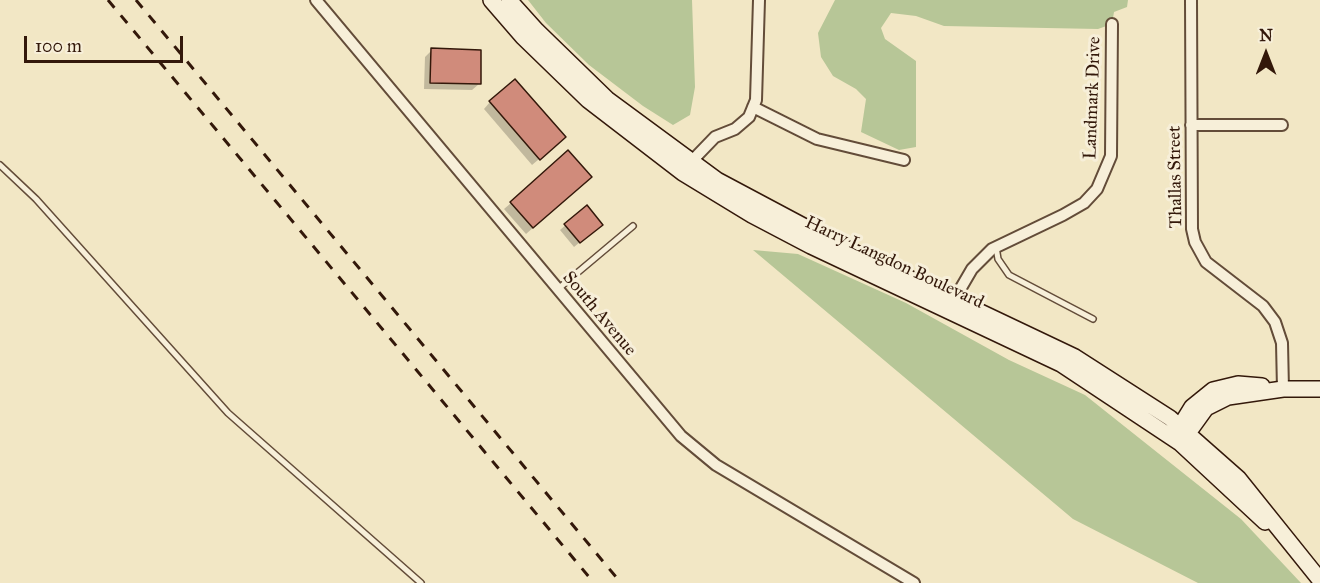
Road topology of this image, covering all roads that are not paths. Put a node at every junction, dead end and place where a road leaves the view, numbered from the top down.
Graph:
1 (316, 0) edge
2 (491, 0) edge
3 (509, 0) edge
4 (759, 0) edge
5 (1191, 0) edge
6 (1112, 24) dead end
7 (753, 107) junction
8 (1191, 125) junction
9 (1282, 125) dead end
10 (904, 160) dead end
11 (0, 165) edge
12 (686, 167) junction
13 (633, 226) dead end
14 (996, 247) junction
15 (557, 290) junction
16 (952, 304) junction
17 (1093, 320) dead end
18 (1283, 389) junction
19 (1320, 389) edge
20 (1199, 408) junction
21 (1158, 410) junction
22 (1180, 433) junction
23 (1208, 450) junction
24 (1292, 545) junction
25 (1320, 580) edge
26 (420, 583) edge
27 (914, 583) edge

1 - 15 street, South Avenue
2 - 12 main road, Harry Langdon Boulevard
3 - 12 main road, Harry Langdon Boulevard
4 - 7 street
5 - 8 street, Thallas Street
6 - 14 street, Landmark Drive
7 - 10 street
7 - 12 street
8 - 9 street
8 - 18 street, Thallas Street
11 - 26 lane
12 - 16 main road, Harry Langdon Boulevard
13 - 15 lane
14 - 16 street, Landmark Drive
14 - 17 lane
15 - 27 street, South Avenue
16 - 21 main road, Harry Langdon Boulevard
16 - 22 main road, Harry Langdon Boulevard
18 - 19 main road
18 - 20 main road
20 - 21 main road
20 - 22 main road
20 - 23 main road
21 - 22 main road, Harry Langdon Boulevard
22 - 23 main road, Harry Langdon Boulevard
22 - 24 main road, Harry Langdon Boulevard
23 - 24 main road, Harry Langdon Boulevard
24 - 25 main road, Harry Langdon Boulevard

